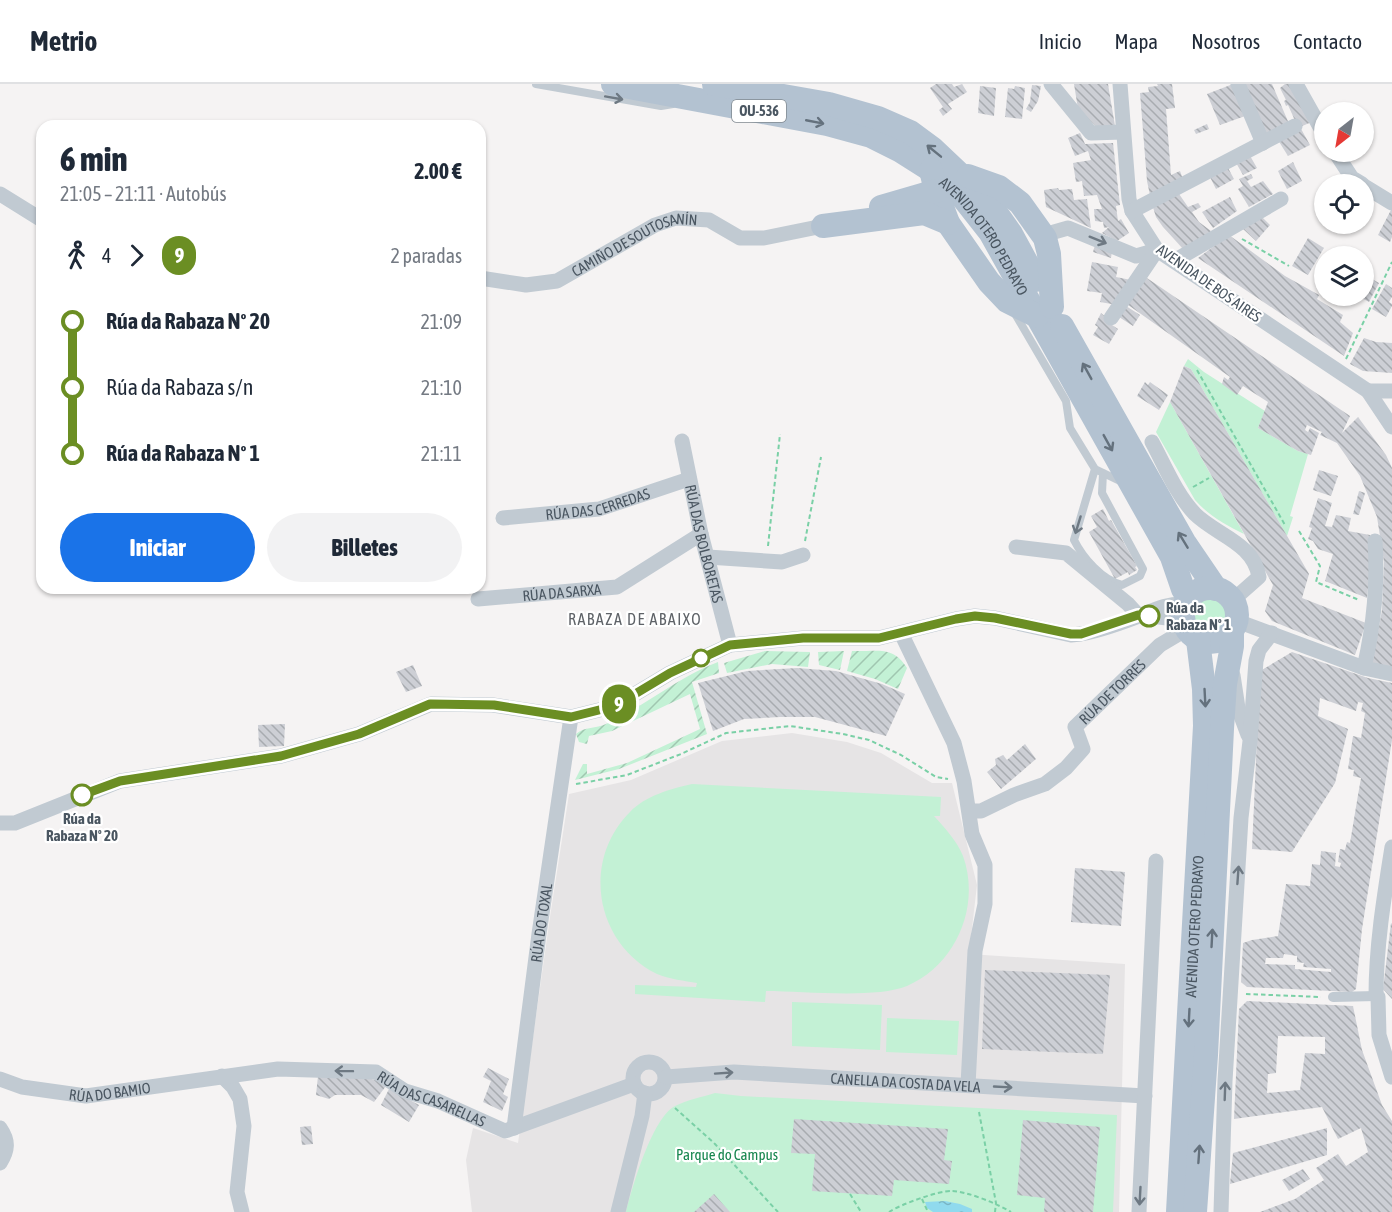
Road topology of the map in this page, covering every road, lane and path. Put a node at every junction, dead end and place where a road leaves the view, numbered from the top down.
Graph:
1 (536, 84) edge
2 (613, 84) edge
3 (714, 84) edge
4 (1052, 84) edge
5 (1120, 84) edge
6 (1238, 84) edge
7 (1296, 84) edge
8 (694, 99) junction
9 (1314, 116) edge
10 (1295, 126) dead end
11 (1123, 132) junction
12 (905, 142) junction
13 (1263, 143) junction
14 (961, 174) junction
15 (934, 180) junction
16 (1374, 192) edge
17 (0, 194) edge
18 (1281, 199) dead end
19 (1020, 203) junction
20 (1392, 203) edge
21 (980, 206) junction
22 (1132, 211) junction
23 (36, 216) edge
24 (948, 223) junction
25 (824, 226) junction
26 (1227, 230) junction
27 (965, 246) junction
28 (1047, 246) junction
29 (1158, 250) junction
30 (1174, 261) junction
31 (1392, 262) edge
32 (1289, 266) dead end
33 (486, 279) edge
34 (1019, 285) junction
35 (1044, 312) junction
36 (1112, 318) dead end
37 (1197, 370) dead end
38 (1339, 373) junction
39 (1368, 391) junction
40 (1392, 391) edge
41 (1392, 427) edge
42 (780, 434) dead end
43 (681, 441) dead end
44 (1152, 442) dead end
45 (821, 457) dead end
46 (1099, 471) junction
47 (1209, 478) dead end
48 (689, 479) junction
49 (1133, 488) junction
50 (1180, 495) junction
51 (503, 518) dead end
52 (1285, 525) dead end
53 (1299, 531) dead end
54 (701, 534) junction
55 (1375, 541) dead end
56 (1016, 547) dead end
57 (803, 555) joint
58 (708, 557) junction
59 (767, 561) junction
60 (478, 599) dead end
61 (1376, 607) junction
62 (1230, 610) junction
63 (1141, 615) junction
64 (1188, 618) junction
65 (901, 633) junction
66 (1272, 633) junction
67 (730, 645) junction
68 (1229, 665) junction
69 (1364, 668) junction
70 (1392, 674) edge
71 (571, 717) junction
72 (1250, 741) junction
73 (964, 781) junction
74 (561, 785) junction
75 (970, 811) junction
76 (0, 823) edge
77 (1392, 847) edge
78 (1156, 861) dead end
79 (1231, 994) junction
80 (1333, 997) joint
81 (1382, 998) edge
82 (222, 1076) junction
83 (666, 1077) junction
84 (1392, 1077) edge
85 (0, 1079) edge
86 (968, 1086) junction
87 (639, 1089) junction
88 (1144, 1096) junction
89 (675, 1108) dead end
90 (979, 1112) dead end
91 (0, 1128) edge
92 (514, 1128) junction
93 (0, 1163) edge
94 (850, 1194) dead end
95 (922, 1199) junction
96 (996, 1203) junction
97 (242, 1212) edge
98 (618, 1212) edge
99 (778, 1212) edge
100 (861, 1212) edge
101 (889, 1212) edge
102 (928, 1212) edge
103 (994, 1212) edge
104 (1011, 1212) edge
105 (1139, 1212) edge
106 (1178, 1212) edge
107 (1195, 1212) edge
108 (1221, 1212) edge

1 -> 8 lane
2 - 8 main road, AVENIDA OTERO PEDRAYO / OU-536
3 - 12 main road, AVENIDA OTERO PEDRAYO / OU-536
4 - 11 street
5 - 11 street, AVENIDA DE BOS AIRES
6 - 13 street
7 - 9 street
8 -> 12 main road, AVENIDA OTERO PEDRAYO / OU-536
10 - 13 street
11 - 22 street, AVENIDA DE BOS AIRES
14 -> 12 main road, AVENIDA OTERO PEDRAYO
12 - 15 main road, AVENIDA OTERO PEDRAYO
13 - 22 street
14 - 19 main road
14 - 21 main road, AVENIDA OTERO PEDRAYO
15 - 21 main road, AVENIDA OTERO PEDRAYO
15 - 24 main road
15 - 25 main road
16 - 20 street
17 - 23 street
18 - 26 street
19 - 21 main road
19 - 28 main road
21 - 27 main road
21 - 34 main road, AVENIDA OTERO PEDRAYO
22 - 29 street, AVENIDA DE BOS AIRES
24 - 25 main road
24 - 27 main road
25 - 33 street, CAMIÑO DE SOUTOSANÍN
26 - 30 street
26 - 32 path
27 - 34 main road
28 -> 29 street
28 - 34 main road
28 - 35 main road
29 - 30 street, AVENIDA DE BOS AIRES
29 - 36 street
30 - 38 street, AVENIDA DE BOS AIRES
31 - 38 path
34 - 35 main road
34 - 35 main road, AVENIDA OTERO PEDRAYO
34 - 46 lane
35 -> 49 main road, AVENIDA OTERO PEDRAYO
62 -> 35 main road, AVENIDA OTERO PEDRAYO
37 - 52 path
38 - 39 street, AVENIDA DE BOS AIRES
39 - 40 street
39 - 41 street, AVENIDA DE BOS AIRES
42 - 59 path
43 - 48 street, RÚA DAS BOLBORETAS
44 - 50 street
45 - 57 path
46 -> 46 lane
46 - 49 lane
47 - 50 path
48 - 51 street, RÚA DAS CERREDAS
48 - 54 street, RÚA DAS BOLBORETAS
49 - 64 main road, AVENIDA OTERO PEDRAYO
50 - 62 street
53 - 61 path
54 - 58 street, RÚA DAS BOLBORETAS
54 - 60 street, RÚA DA SARXA
55 - 61 street
56 - 63 street
57 - 59 street
58 - 59 street
58 - 67 street, RÚA DAS BOLBORETAS
61 - 69 street
62 - 64 main road
62 - 64 main road
62 - 66 street
62 - 68 main road, AVENIDA OTERO PEDRAYO
63 - 64 street
63 - 65 street
64 - 75 street, RÚA DE TORRES
64 -> 106 main road, AVENIDA OTERO PEDRAYO
65 - 67 street
65 - 73 street
66 - 69 street
66 - 72 street, AVENIDA OTERO PEDRAYO
67 - 71 street
68 - 72 street, AVENIDA OTERO PEDRAYO
107 -> 68 main road, AVENIDA OTERO PEDRAYO
69 - 70 street
71 - 74 street, RÚA DO TOXAL
71 - 76 street
79 -> 72 street, AVENIDA OTERO PEDRAYO
73 - 74 path
73 - 75 street
74 - 92 street, RÚA DO TOXAL
75 - 86 street
77 - 81 street
78 - 88 street
79 - 80 path
108 -> 79 street, AVENIDA OTERO PEDRAYO
80 - 81 street
81 - 84 street
82 - 85 street, RÚA DO BAMIO
92 -> 82 street, RÚA DAS CASARELLAS
82 - 97 street
83 -> 86 street, CANELLA DA COSTA DA VELA
83 - 87 street
83 - 87 street
86 -> 88 street, CANELLA DA COSTA DA VELA
87 - 92 street
87 - 98 street
88 -> 105 street
89 - 99 path
90 - 96 path
91 - 93 street
94 - 100 path
95 - 96 path
95 - 101 path
95 - 102 path
96 - 103 path
96 - 104 path

